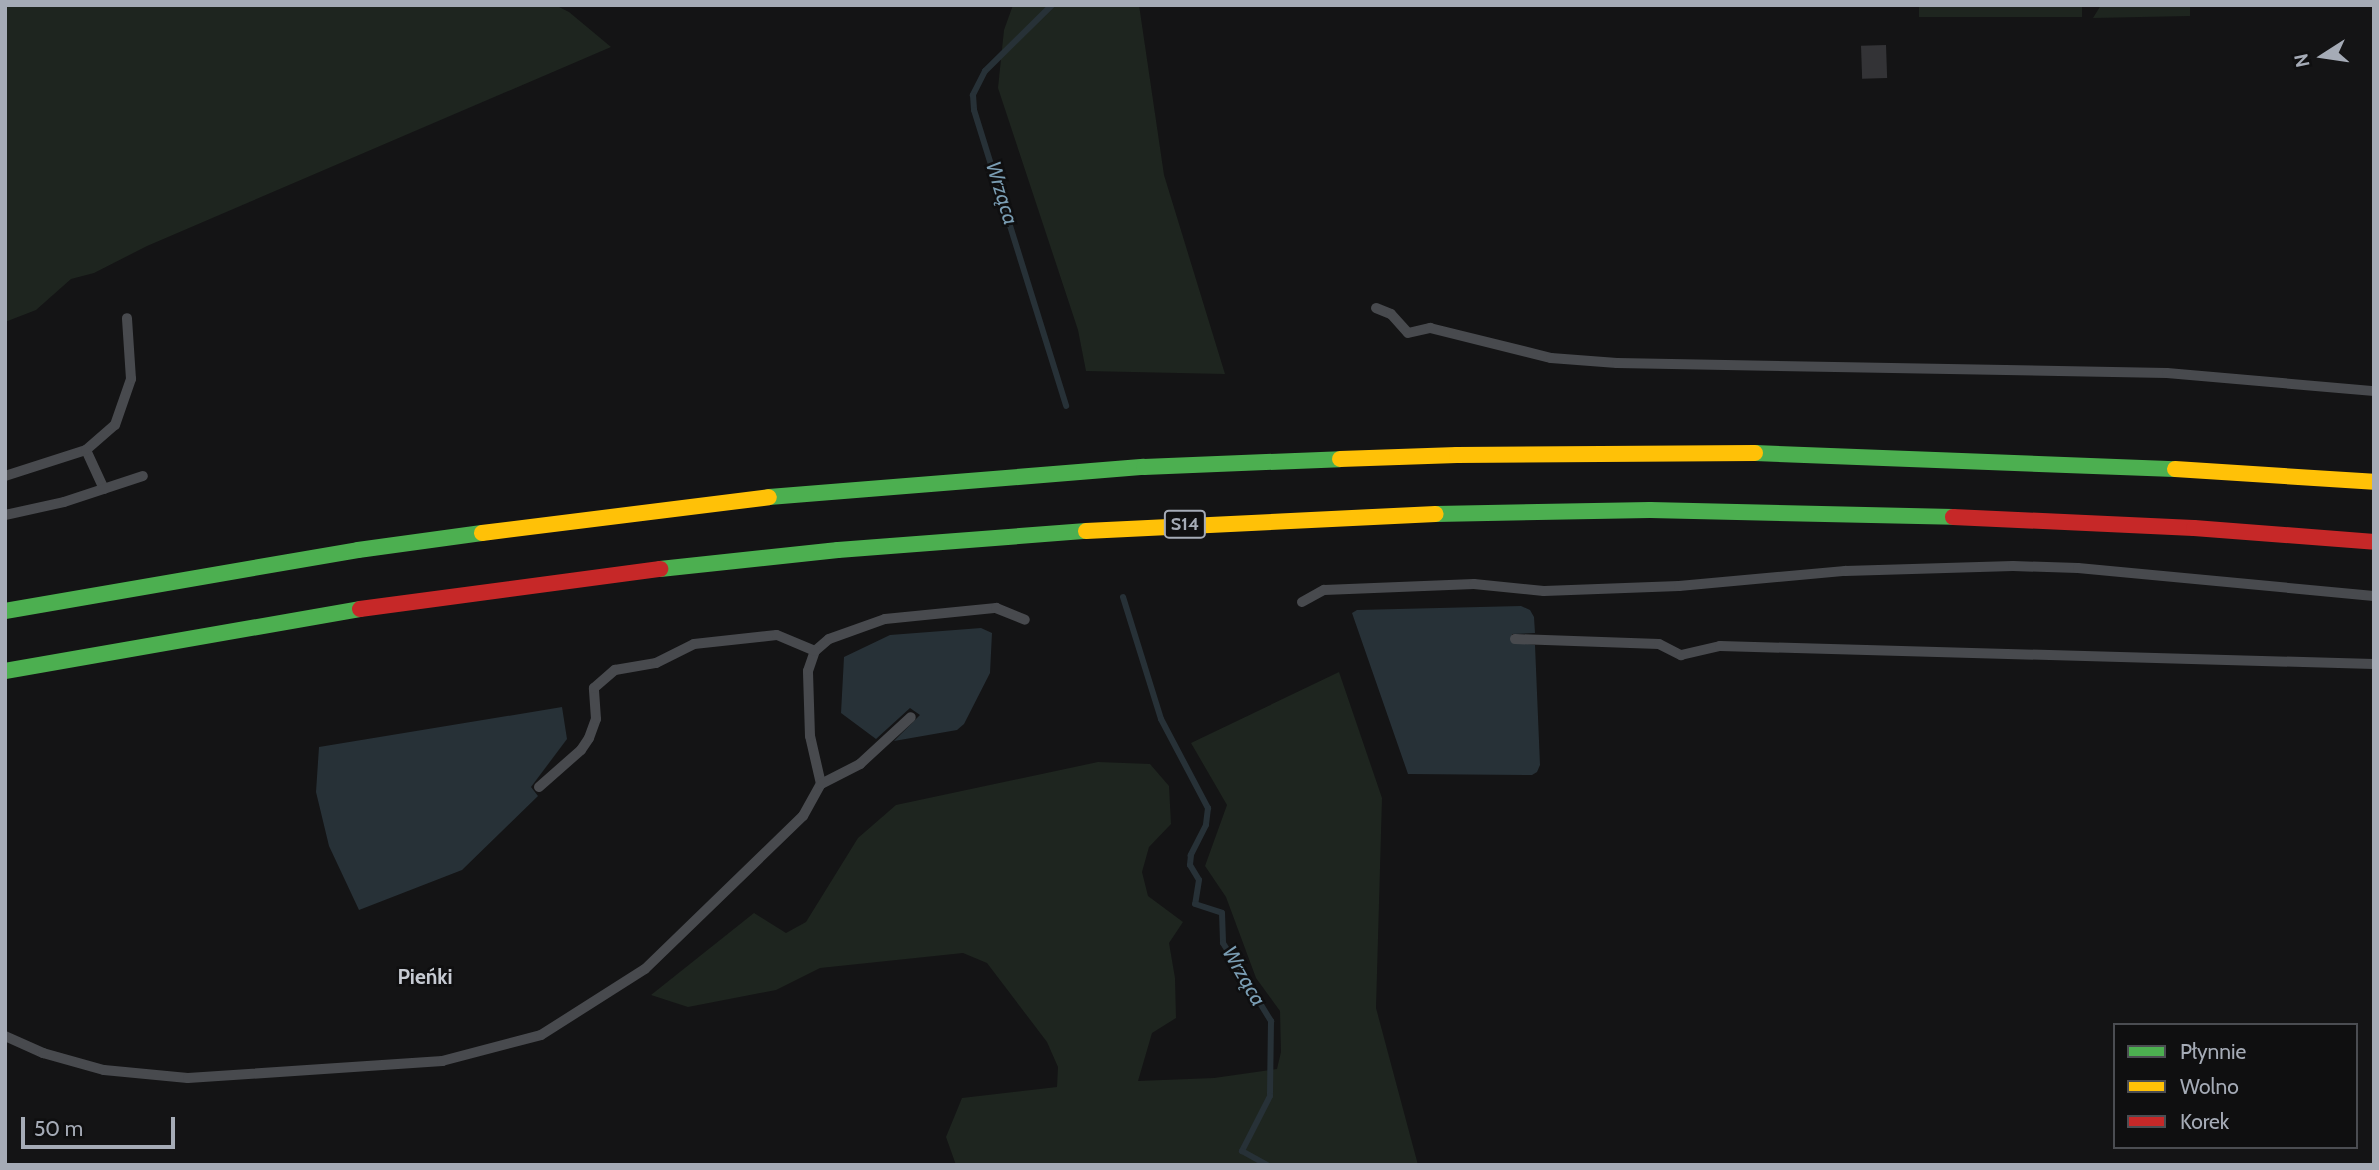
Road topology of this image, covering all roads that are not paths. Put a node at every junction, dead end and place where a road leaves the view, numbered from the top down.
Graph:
1 (1376, 308) dead end
2 (127, 318) dead end
3 (2374, 391) edge
4 (86, 450) junction
5 (5, 476) edge
6 (143, 476) dead end
7 (2374, 482) edge
8 (104, 489) junction
9 (5, 515) edge
10 (2374, 542) edge
11 (2374, 596) edge
12 (1302, 602) dead end
13 (5, 611) edge
14 (1025, 620) dead end
15 (1515, 639) dead end
16 (815, 651) junction
17 (2374, 664) edge
18 (5, 671) edge
19 (911, 717) dead end
20 (821, 784) junction
21 (538, 788) dead end
22 (5, 1036) edge

1 - 3 lane
2 - 4 lane
4 - 5 lane
4 - 8 lane
6 - 8 lane
7 - 13 highway
8 - 9 lane
10 - 18 highway, S14
11 - 12 lane
14 - 16 lane
15 - 17 lane
16 - 20 lane
16 - 21 lane
19 - 20 lane
20 - 22 lane

